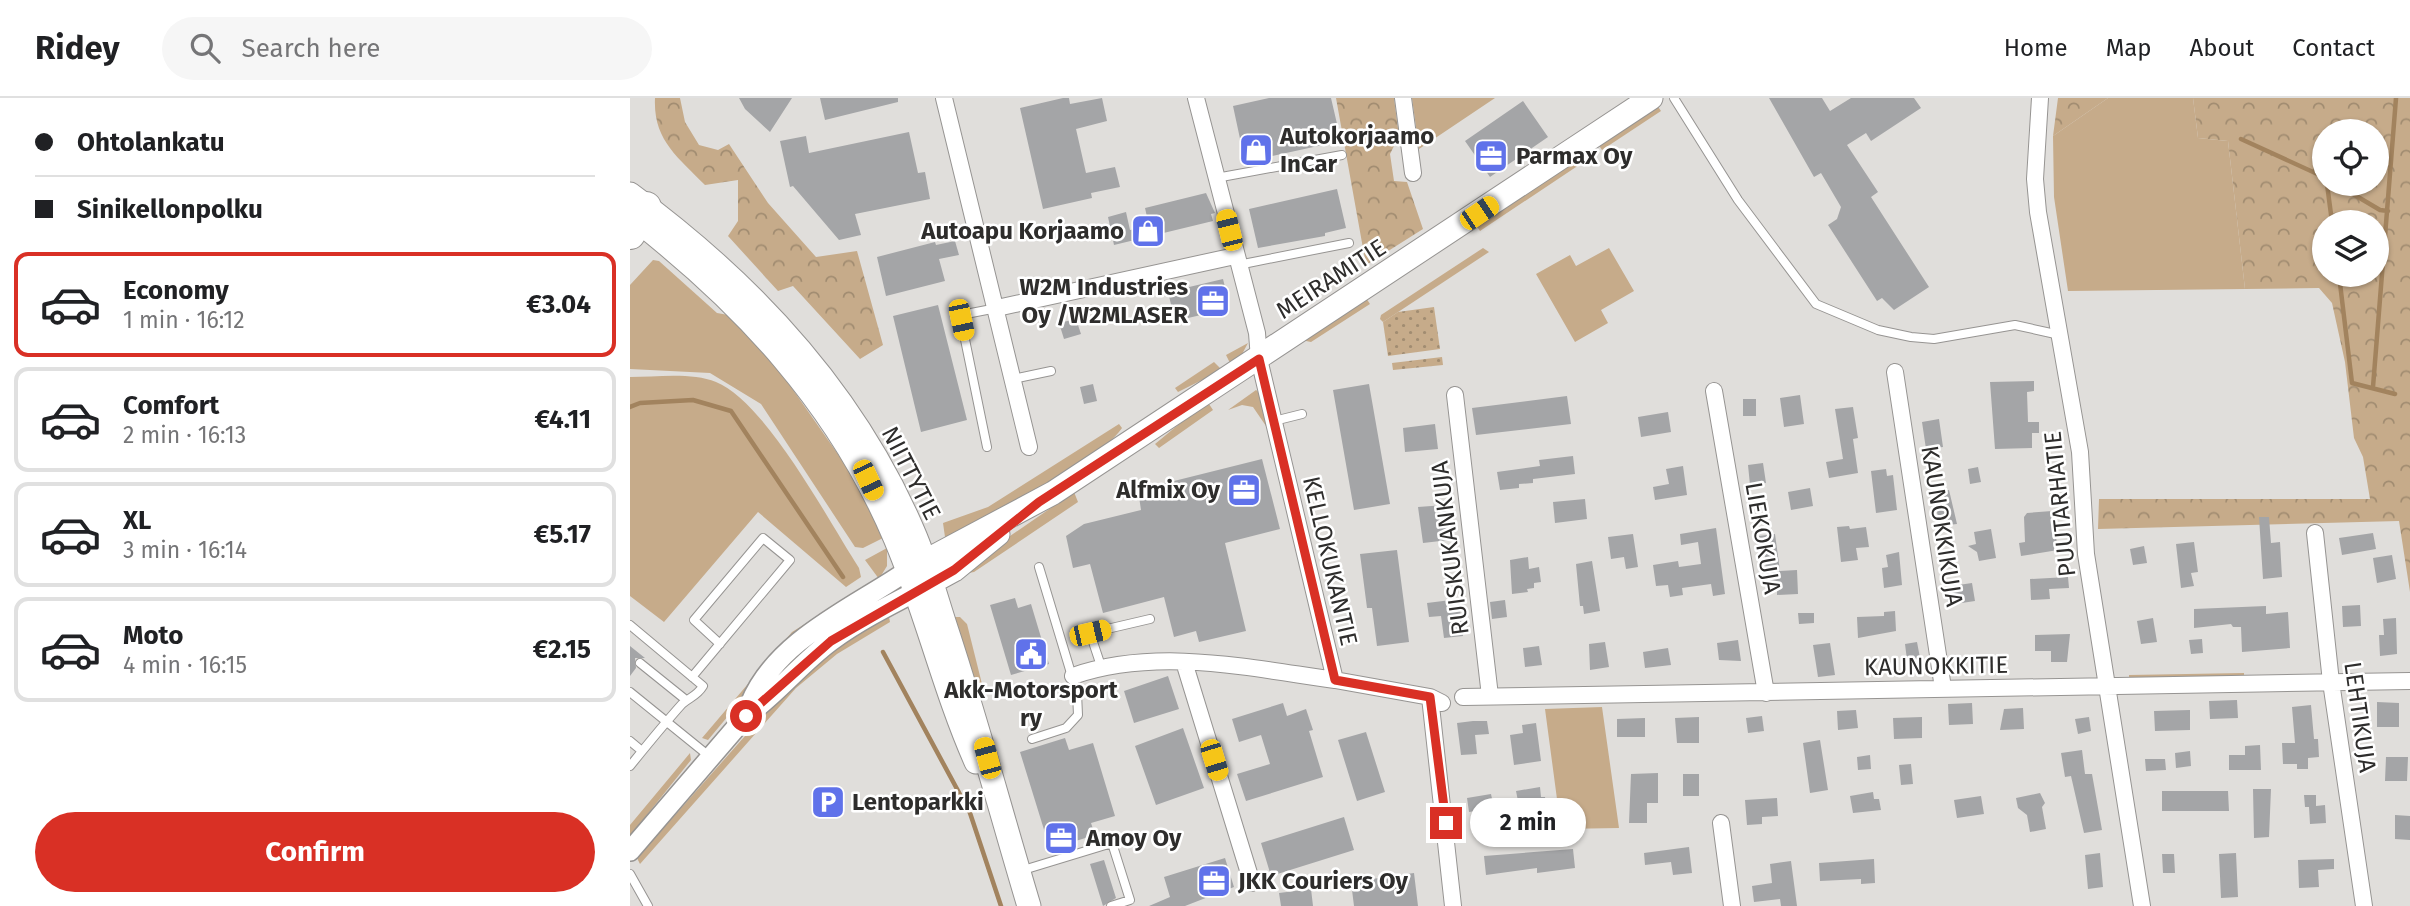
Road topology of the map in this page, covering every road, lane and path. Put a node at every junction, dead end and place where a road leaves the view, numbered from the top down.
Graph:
1 (944, 98) edge
2 (1196, 98) edge
3 (1403, 98) edge
4 (1651, 98) edge
5 (1674, 98) edge
6 (2040, 98) edge
7 (1342, 155) dead end
8 (1413, 173) dead end
9 (1216, 178) junction
10 (635, 214) edge
11 (1349, 243) dead end
12 (1237, 261) junction
13 (997, 308) junction
14 (2060, 335) junction
15 (1259, 359) junction
16 (1051, 371) dead end
17 (1895, 372) dead end
18 (1013, 379) junction
19 (1714, 391) dead end
20 (1455, 395) dead end
21 (1302, 414) dead end
22 (1274, 421) junction
23 (988, 447) dead end
24 (1028, 447) dead end
25 (2315, 533) dead end
26 (1039, 566) dead end
27 (919, 577) junction
28 (1150, 619) dead end
29 (630, 625) edge
30 (720, 644) junction
31 (1184, 662) junction
32 (640, 663) dead end
33 (1101, 666) junction
34 (1073, 676) junction
35 (692, 677) junction
36 (1335, 680) junction
37 (2410, 681) edge
38 (2331, 682) junction
39 (2107, 685) junction
40 (1943, 688) junction
41 (630, 692) edge
42 (1766, 693) junction
43 (1490, 696) junction
44 (1463, 697) dead end
45 (686, 700) junction
46 (666, 722) junction
47 (1032, 739) dead end
48 (630, 741) edge
49 (642, 751) junction
50 (712, 757) junction
51 (630, 766) edge
52 (1721, 823) dead end
53 (630, 852) edge
54 (1019, 872) junction
55 (630, 874) edge
56 (1252, 883) dead end
57 (649, 906) edge
58 (1029, 906) edge
59 (1111, 906) edge
60 (1453, 906) edge
61 (1732, 906) edge
62 (2142, 906) edge
63 (2364, 906) edge

1 - 13 street
2 - 9 street, KELLOKUKANTIE
3 - 8 street
4 - 15 main road, MEIRAMITIE
5 - 14 lane
6 - 14 street, PUUTARHATIE
7 - 9 lane
9 - 12 street, KELLOKUKANTIE
10 - 27 main road, NIITTYTIE
11 - 12 lane
12 - 13 street
12 - 15 street, KELLOKUKANTIE
13 - 18 street
13 - 23 lane
14 - 39 street, PUUTARHATIE
15 - 22 street, KELLOKUKANTIE
15 - 27 main road, MEIRAMITIE
16 - 18 lane
17 - 40 street, KAUNOKKIKUJA
18 - 24 street
19 - 42 street, LIEKOKUJA
20 - 43 street, RUISKUKANKUJA
21 - 22 lane
22 - 36 street, KELLOKUKANTIE
25 - 38 street, LEHTIKUJA
26 - 34 lane
27 - 50 street
27 - 54 main road, NIITTYTIE
28 - 33 lane
29 - 35 lane
30 - 30 lane
30 - 35 lane
31 - 33 street, KELLOKUKANTIE
31 - 36 street, KELLOKUKANTIE
31 - 56 street
32 - 45 lane
33 - 34 street, KELLOKUKANTIE
34 - 47 lane
35 - 45 lane
36 - 60 street
37 - 38 street, KAUNOKKITIE
38 - 39 street, KAUNOKKITIE
38 - 63 street, LEHTIKUJA
39 - 40 street, KAUNOKKITIE
39 - 62 street, PUUTARHATIE
40 - 42 street, KAUNOKKITIE
41 - 46 lane
42 - 43 street, KAUNOKKITIE
43 - 44 street, KAUNOKKITIE
45 - 46 lane
46 - 49 lane
46 - 50 lane
48 - 49 lane
49 - 51 lane
50 - 53 street
52 - 61 street
54 - 58 main road, NIITTYTIE
54 - 59 lane
55 - 57 lane

